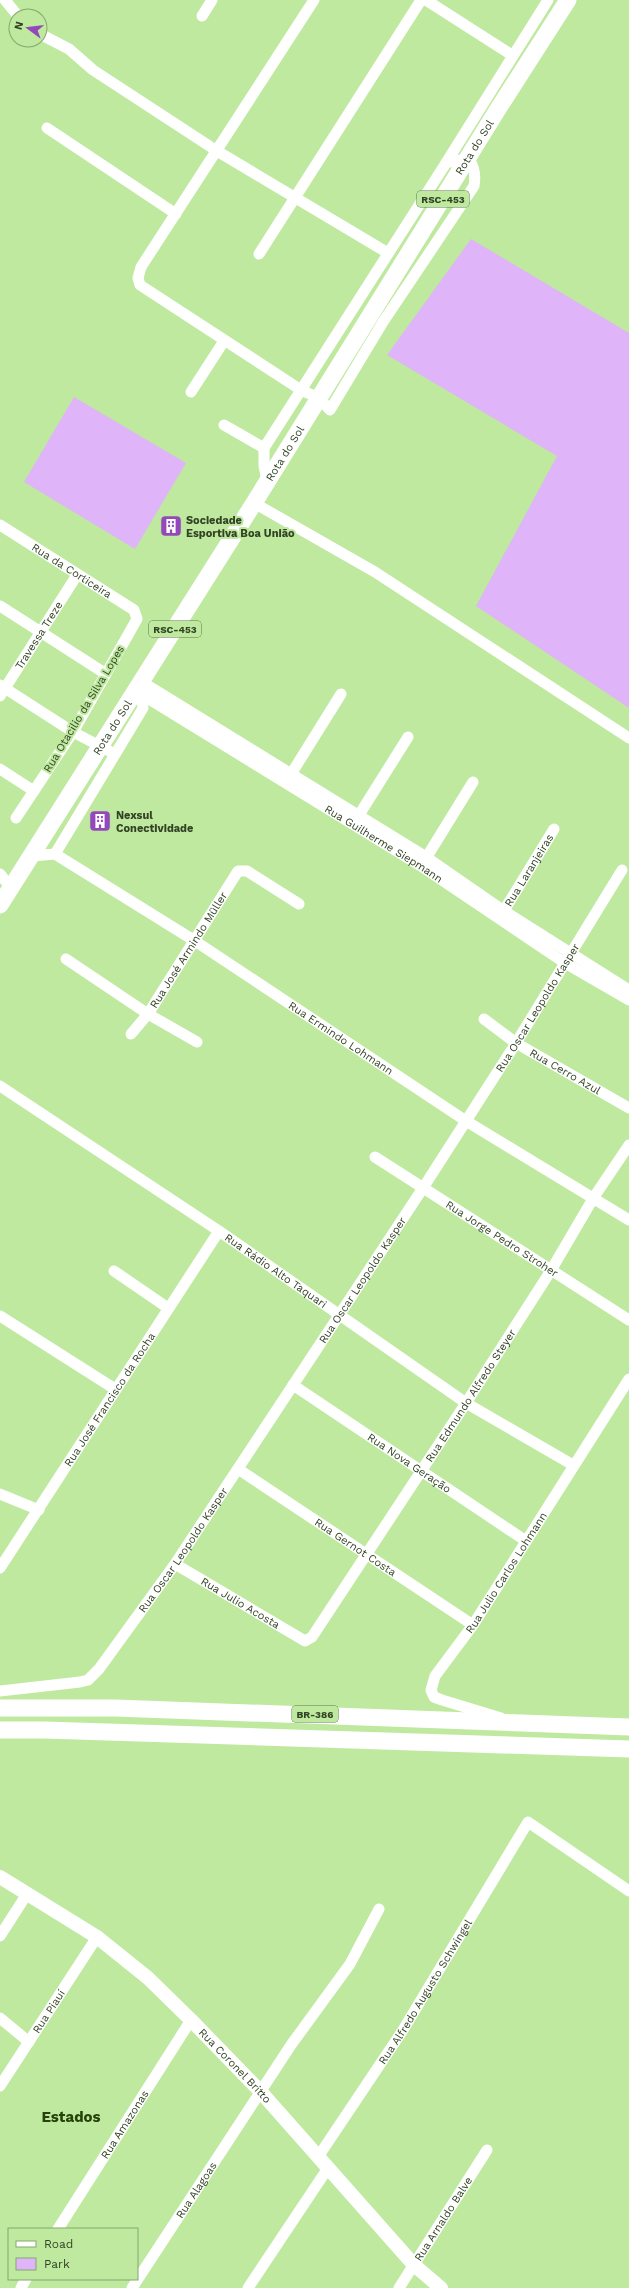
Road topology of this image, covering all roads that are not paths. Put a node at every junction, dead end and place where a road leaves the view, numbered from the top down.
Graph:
1 (212, 0) edge
2 (314, 0) edge
3 (421, 0) edge
4 (426, 0) edge
5 (548, 0) edge
6 (568, 0) edge
7 (202, 16) dead end
8 (48, 38) edge
9 (512, 55) junction
10 (47, 128) dead end
11 (217, 151) junction
12 (469, 158) junction
13 (446, 163) junction
14 (294, 198) junction
15 (176, 214) junction
16 (388, 253) junction
17 (259, 254) dead end
18 (224, 341) junction
19 (301, 390) junction
20 (191, 392) dead end
21 (319, 398) junction
22 (224, 425) dead end
23 (264, 448) junction
24 (267, 481) junction
25 (254, 503) junction
26 (0, 525) edge
27 (77, 575) junction
28 (0, 606) edge
29 (137, 619) joint
30 (41, 632) junction
31 (106, 674) junction
32 (2, 690) edge
33 (142, 693) junction
34 (341, 694) dead end
35 (73, 732) junction
36 (408, 737) dead end
37 (629, 738) edge
38 (108, 750) junction
39 (0, 768) edge
40 (288, 779) junction
41 (474, 782) dead end
42 (34, 791) junction
43 (16, 818) dead end
44 (356, 820) junction
45 (554, 829) dead end
46 (55, 854) junction
47 (32, 856) junction
48 (424, 862) junction
49 (622, 870) dead end
50 (0, 874) edge
51 (467, 884) junction
52 (11, 888) junction
53 (460, 894) junction
54 (299, 904) dead end
55 (0, 905) edge
56 (502, 915) junction
57 (195, 941) junction
58 (568, 958) junction
59 (66, 959) dead end
60 (629, 990) edge
61 (629, 1000) edge
62 (148, 1014) junction
63 (484, 1019) dead end
64 (131, 1034) dead end
65 (197, 1042) dead end
66 (516, 1043) junction
67 (0, 1086) edge
68 (629, 1108) edge
69 (466, 1121) junction
70 (629, 1145) edge
71 (375, 1157) dead end
72 (423, 1188) junction
73 (594, 1197) junction
74 (629, 1220) edge
75 (219, 1231) junction
76 (114, 1271) dead end
77 (550, 1272) junction
78 (168, 1308) junction
79 (339, 1314) junction
80 (0, 1316) edge
81 (629, 1320) edge
82 (629, 1379) edge
83 (294, 1385) junction
84 (116, 1389) junction
85 (466, 1403) junction
86 (573, 1465) junction
87 (238, 1469) junction
88 (420, 1471) junction
89 (0, 1494) edge
90 (39, 1510) junction
91 (526, 1541) junction
92 (366, 1553) junction
93 (175, 1564) junction
94 (0, 1568) edge
95 (473, 1625) junction
96 (305, 1642) joint
97 (0, 1691) edge
98 (2, 1707) edge
99 (512, 1722) junction
100 (629, 1727) edge
101 (0, 1730) edge
102 (629, 1749) edge
103 (0, 1877) edge
104 (629, 1891) edge
105 (27, 1894) junction
106 (379, 1909) dead end
107 (0, 1936) edge
108 (97, 1937) junction
109 (0, 2018) edge
110 (191, 2020) junction
111 (29, 2042) junction
112 (0, 2086) edge
113 (260, 2092) junction
114 (487, 2150) dead end
115 (318, 2157) junction
116 (328, 2168) junction
117 (59, 2228) edge
118 (414, 2265) junction
119 (138, 2279) edge
120 (248, 2288) edge
121 (399, 2288) edge
122 (441, 2288) edge

1 - 7 street
2 - 11 street
3 - 14 street
4 - 9 street
5 - 9 street
6 - 12 highway, Rota do Sol / RSC-453
8 - 11 street
9 - 13 street
10 - 15 street
11 - 14 street
11 - 15 street
12 - 13 street
12 - 21 highway, Rota do Sol / RSC-453
13 - 16 street
14 - 16 street
14 - 17 street
15 - 18 street
16 - 19 street
18 - 19 street
18 - 20 street
19 - 21 street
19 - 23 street
21 - 24 highway, Rota do Sol / RSC-453
22 - 23 street
23 - 24 street
24 - 25 highway, Rota do Sol / RSC-453
25 - 33 highway, Rota do Sol / RSC-453
25 - 37 street
26 - 27 street, Rua da Corticeira
27 - 29 street, Rua da Corticeira
27 - 30 street, Travessa Treze
28 - 30 street
29 - 31 street, Rua Otacilio da Silva Lopes
30 - 31 street
30 - 32 street, Travessa Treze
31 - 35 street, Rua Otacilio da Silva Lopes
32 - 35 street
33 - 38 highway, Rota do Sol / RSC-453
33 - 40 street, Rua Guilherme Siepmann
34 - 40 street
35 - 38 street
35 - 42 street, Rua Otacilio da Silva Lopes
36 - 44 street
38 - 46 street
38 - 47 highway, Rota do Sol / RSC-453
39 - 42 street
40 - 44 street, Rua Guilherme Siepmann
41 - 48 street
42 - 43 street, Rua Otacilio da Silva Lopes
44 - 48 street, Rua Guilherme Siepmann
45 - 56 street, Rua Laranjeiras
46 - 47 street
46 - 57 street, Rua Ermindo Lohmann
47 - 52 highway, Rota do Sol / RSC-453
48 - 51 street, Rua Guilherme Siepmann
48 - 53 street, Rua Guilherme Siepmann
49 - 58 street, Rua Oscar Leopoldo Kasper
50 - 52 street
51 - 53 street
51 - 56 street, Rua Guilherme Siepmann
52 - 55 highway, Rota do Sol / RSC-453
53 - 56 street, Rua Guilherme Siepmann
54 - 57 street, Rua José Armindo Müller
56 - 58 street, Rua Guilherme Siepmann
57 - 62 street, Rua José Armindo Müller
57 - 69 street, Rua Ermindo Lohmann
58 - 60 street, Rua Guilherme Siepmann
58 - 61 street, Rua Guilherme Siepmann
58 - 66 street, Rua Oscar Leopoldo Kasper
59 - 62 street
62 - 64 street, Rua José Armindo Müller
62 - 65 street
63 - 66 street, Rua Cerro Azul
66 - 68 street, Rua Cerro Azul
66 - 69 street, Rua Oscar Leopoldo Kasper
67 - 75 street, Rua Rádio Alto Taquari
69 - 72 street, Rua Oscar Leopoldo Kasper
69 - 73 street, Rua Ermindo Lohmann
70 - 73 street, Rua Edmundo Alfredo Steyer
71 - 72 street, Rua Jorge Pedro Stroher
72 - 77 street, Rua Jorge Pedro Stroher
72 - 79 street, Rua Oscar Leopoldo Kasper
73 - 74 street, Rua Ermindo Lohmann
73 - 77 street, Rua Edmundo Alfredo Steyer
75 - 78 street, Rua José Francisco da Rocha
75 - 79 street, Rua Rádio Alto Taquari
76 - 78 street
77 - 81 street, Rua Jorge Pedro Stroher
77 - 85 street, Rua Edmundo Alfredo Steyer
78 - 84 street, Rua José Francisco da Rocha
79 - 83 street, Rua Oscar Leopoldo Kasper
79 - 85 street, Rua Rádio Alto Taquari
80 - 84 street
82 - 86 street, Rua Julio Carlos Lohmann
83 - 87 street, Rua Oscar Leopoldo Kasper
83 - 88 street, Rua Nova Geração
84 - 90 street, Rua José Francisco da Rocha
85 - 86 street, Rua Rádio Alto Taquari
85 - 88 street, Rua Edmundo Alfredo Steyer
86 - 91 street, Rua Julio Carlos Lohmann
87 - 92 street, Rua Gernot Costa
87 - 93 street, Rua Oscar Leopoldo Kasper
88 - 91 street, Rua Nova Geração
88 - 92 street, Rua Edmundo Alfredo Steyer
89 - 90 street
90 - 94 street, Rua José Francisco da Rocha
91 - 95 street, Rua Julio Carlos Lohmann
92 - 95 street, Rua Gernot Costa
92 - 96 street, Rua Edmundo Alfredo Steyer
93 - 96 street, Rua Julio Acosta
93 - 97 street, Rua Oscar Leopoldo Kasper
95 - 99 street, Rua Julio Carlos Lohmann
98 - 99 highway, BR-386
99 - 100 highway, BR-386
101 - 102 highway, BR-386
103 - 105 main road, Rua Coronel Britto
104 - 115 street, Rua Alfredo Augusto Schwingel
105 - 107 street
105 - 108 main road, Rua Coronel Britto
106 - 113 street, Rua Alagoas
108 - 110 main road, Rua Coronel Britto
108 - 111 street, Rua Piauí
109 - 111 street
110 - 113 main road, Rua Coronel Britto
110 - 117 street, Rua Amazonas
111 - 112 street, Rua Piauí
113 - 115 main road, Rua Coronel Britto
113 - 119 street, Rua Alagoas
114 - 118 street, Rua Arnaldo Balve
115 - 116 main road, Rua Coronel Britto
116 - 118 main road, Rua Coronel Britto
116 - 120 street
118 - 121 street, Rua Arnaldo Balve
118 - 122 main road, Rua Coronel Britto

